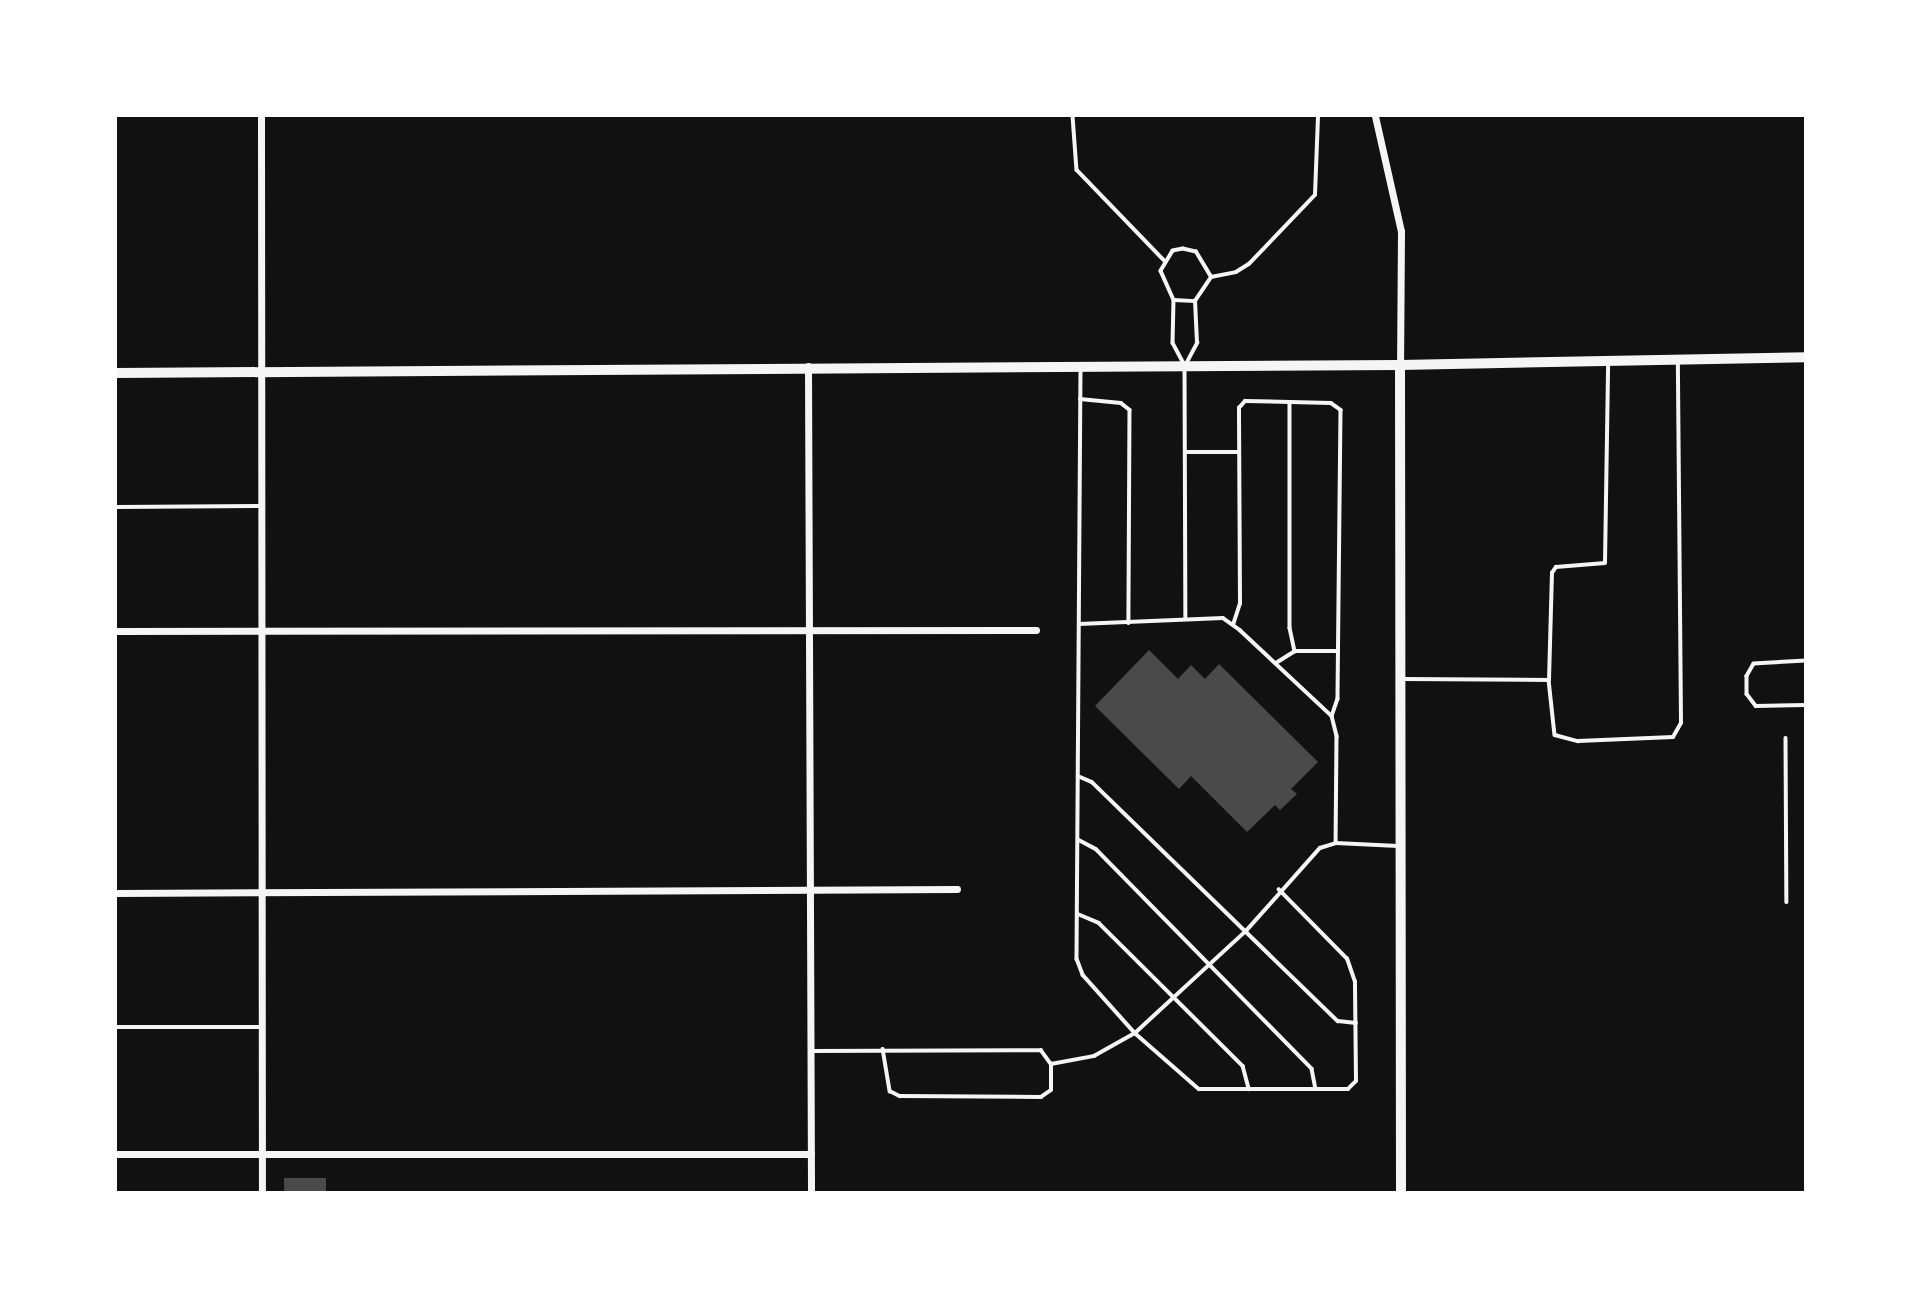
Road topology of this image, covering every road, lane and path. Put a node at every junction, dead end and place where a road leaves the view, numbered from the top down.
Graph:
1 (261, 116) edge
2 (1073, 116) edge
3 (1318, 116) edge
4 (1375, 116) edge
5 (1164, 260) junction
6 (1210, 277) junction
7 (1174, 300) junction
8 (1195, 302) junction
9 (1805, 356) edge
10 (1678, 360) junction
11 (1608, 362) junction
12 (808, 365) junction
13 (1400, 365) junction
14 (1081, 366) junction
15 (1185, 366) junction
16 (116, 373) edge
17 (262, 373) junction
18 (1080, 399) junction
19 (1290, 402) junction
20 (1185, 452) junction
21 (1239, 452) junction
22 (264, 506) junction
23 (116, 507) edge
24 (1186, 620) junction
25 (1129, 622) junction
26 (1079, 624) junction
27 (1233, 625) junction
28 (809, 629) junction
29 (1036, 630) dead end
30 (116, 631) edge
31 (263, 631) junction
32 (1295, 651) junction
33 (1338, 651) junction
34 (1805, 660) edge
35 (1276, 663) junction
36 (1400, 680) junction
37 (1549, 680) junction
38 (1805, 705) edge
39 (1332, 716) junction
40 (1786, 738) dead end
41 (1078, 776) junction
42 (1078, 840) junction
43 (1336, 843) junction
44 (1401, 846) junction
45 (957, 889) dead end
46 (1279, 890) junction
47 (809, 891) junction
48 (264, 892) junction
49 (116, 893) edge
50 (1787, 902) dead end
51 (1078, 914) junction
52 (1246, 932) junction
53 (1209, 964) junction
54 (1173, 997) junction
55 (1356, 1023) junction
56 (116, 1027) edge
57 (263, 1027) junction
58 (1135, 1033) junction
59 (884, 1049) junction
60 (810, 1051) junction
61 (1051, 1064) junction
62 (1249, 1089) junction
63 (1316, 1089) junction
64 (116, 1154) edge
65 (262, 1154) junction
66 (811, 1154) junction
67 (262, 1192) edge
68 (811, 1192) edge
69 (1401, 1192) edge

1 - 17 street
2 - 5 lane
3 - 6 lane
4 - 13 street
5 - 6 lane
5 - 7 lane
6 - 8 lane
7 - 8 lane
7 - 15 lane
8 - 15 lane
9 - 10 street
10 - 11 street
10 - 37 lane
11 - 13 street
11 - 37 lane
12 - 14 street
12 - 17 street
12 - 28 street
13 - 15 street
13 - 36 street
14 - 15 street
14 - 18 lane
15 - 20 lane
16 - 17 street
17 - 22 street
18 - 25 lane
18 - 26 lane
19 - 21 lane
19 - 32 lane
19 - 33 lane
20 - 21 lane
20 - 24 lane
21 - 27 lane
22 - 23 lane
22 - 31 street
24 - 25 lane
24 - 27 lane
25 - 26 lane
26 - 41 lane
27 - 35 lane
28 - 29 street
28 - 31 street
28 - 47 street
30 - 31 street
31 - 48 street
32 - 33 lane
32 - 35 lane
33 - 39 lane
34 - 38 lane
35 - 39 lane
36 - 37 lane
36 - 44 street
39 - 43 lane
40 - 50 path
41 - 42 lane
41 - 52 lane
42 - 51 lane
42 - 53 lane
43 - 44 lane
43 - 46 lane
44 - 69 street
45 - 47 street
46 - 52 lane
46 - 55 lane
47 - 48 street
47 - 60 street
48 - 49 street
48 - 57 street
51 - 54 lane
51 - 58 lane
52 - 53 lane
52 - 55 lane
53 - 54 lane
53 - 63 lane
54 - 58 lane
54 - 62 lane
55 - 63 lane
56 - 57 lane
57 - 65 street
58 - 61 lane
58 - 62 lane
59 - 60 lane
59 - 61 lane
59 - 61 lane
60 - 66 street
62 - 63 lane
64 - 65 street
65 - 66 street
65 - 67 street
66 - 68 street

